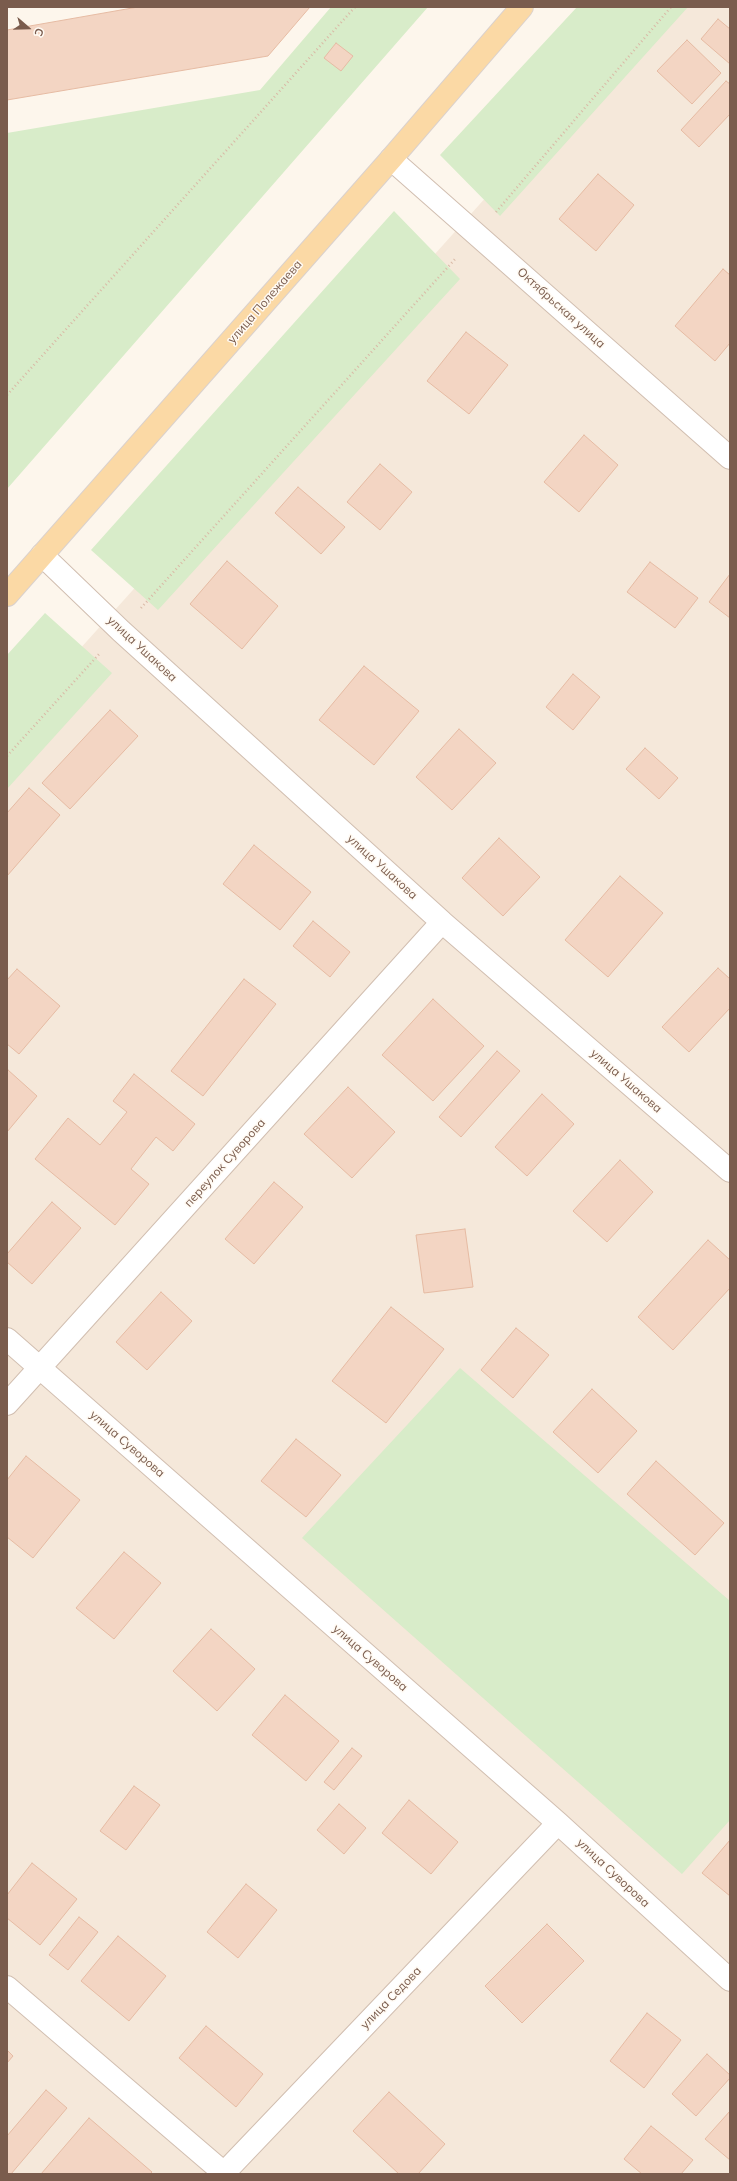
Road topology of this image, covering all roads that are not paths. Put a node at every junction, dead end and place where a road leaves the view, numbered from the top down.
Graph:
1 (522, 7) edge
2 (391, 159) junction
3 (730, 458) edge
4 (42, 554) junction
5 (7, 595) edge
6 (442, 922) junction
7 (730, 1171) edge
8 (7, 1339) edge
9 (40, 1368) junction
10 (7, 1404) edge
11 (558, 1823) junction
12 (730, 1980) edge
13 (7, 1987) edge
14 (224, 2173) edge

1 - 2 main road, улица Полежаева
2 - 3 street, Октябрьская улица
2 - 4 main road, улица Полежаева
4 - 5 main road, улица Полежаева
4 - 6 street, улица Ушакова
6 - 7 street, улица Ушакова
6 - 9 street, переулок Суворова
8 - 9 street, улица Суворова
9 - 10 street, переулок Суворова
9 - 11 street, улица Суворова
11 - 12 street, улица Суворова
11 - 14 street, улица Седова
13 - 14 street

